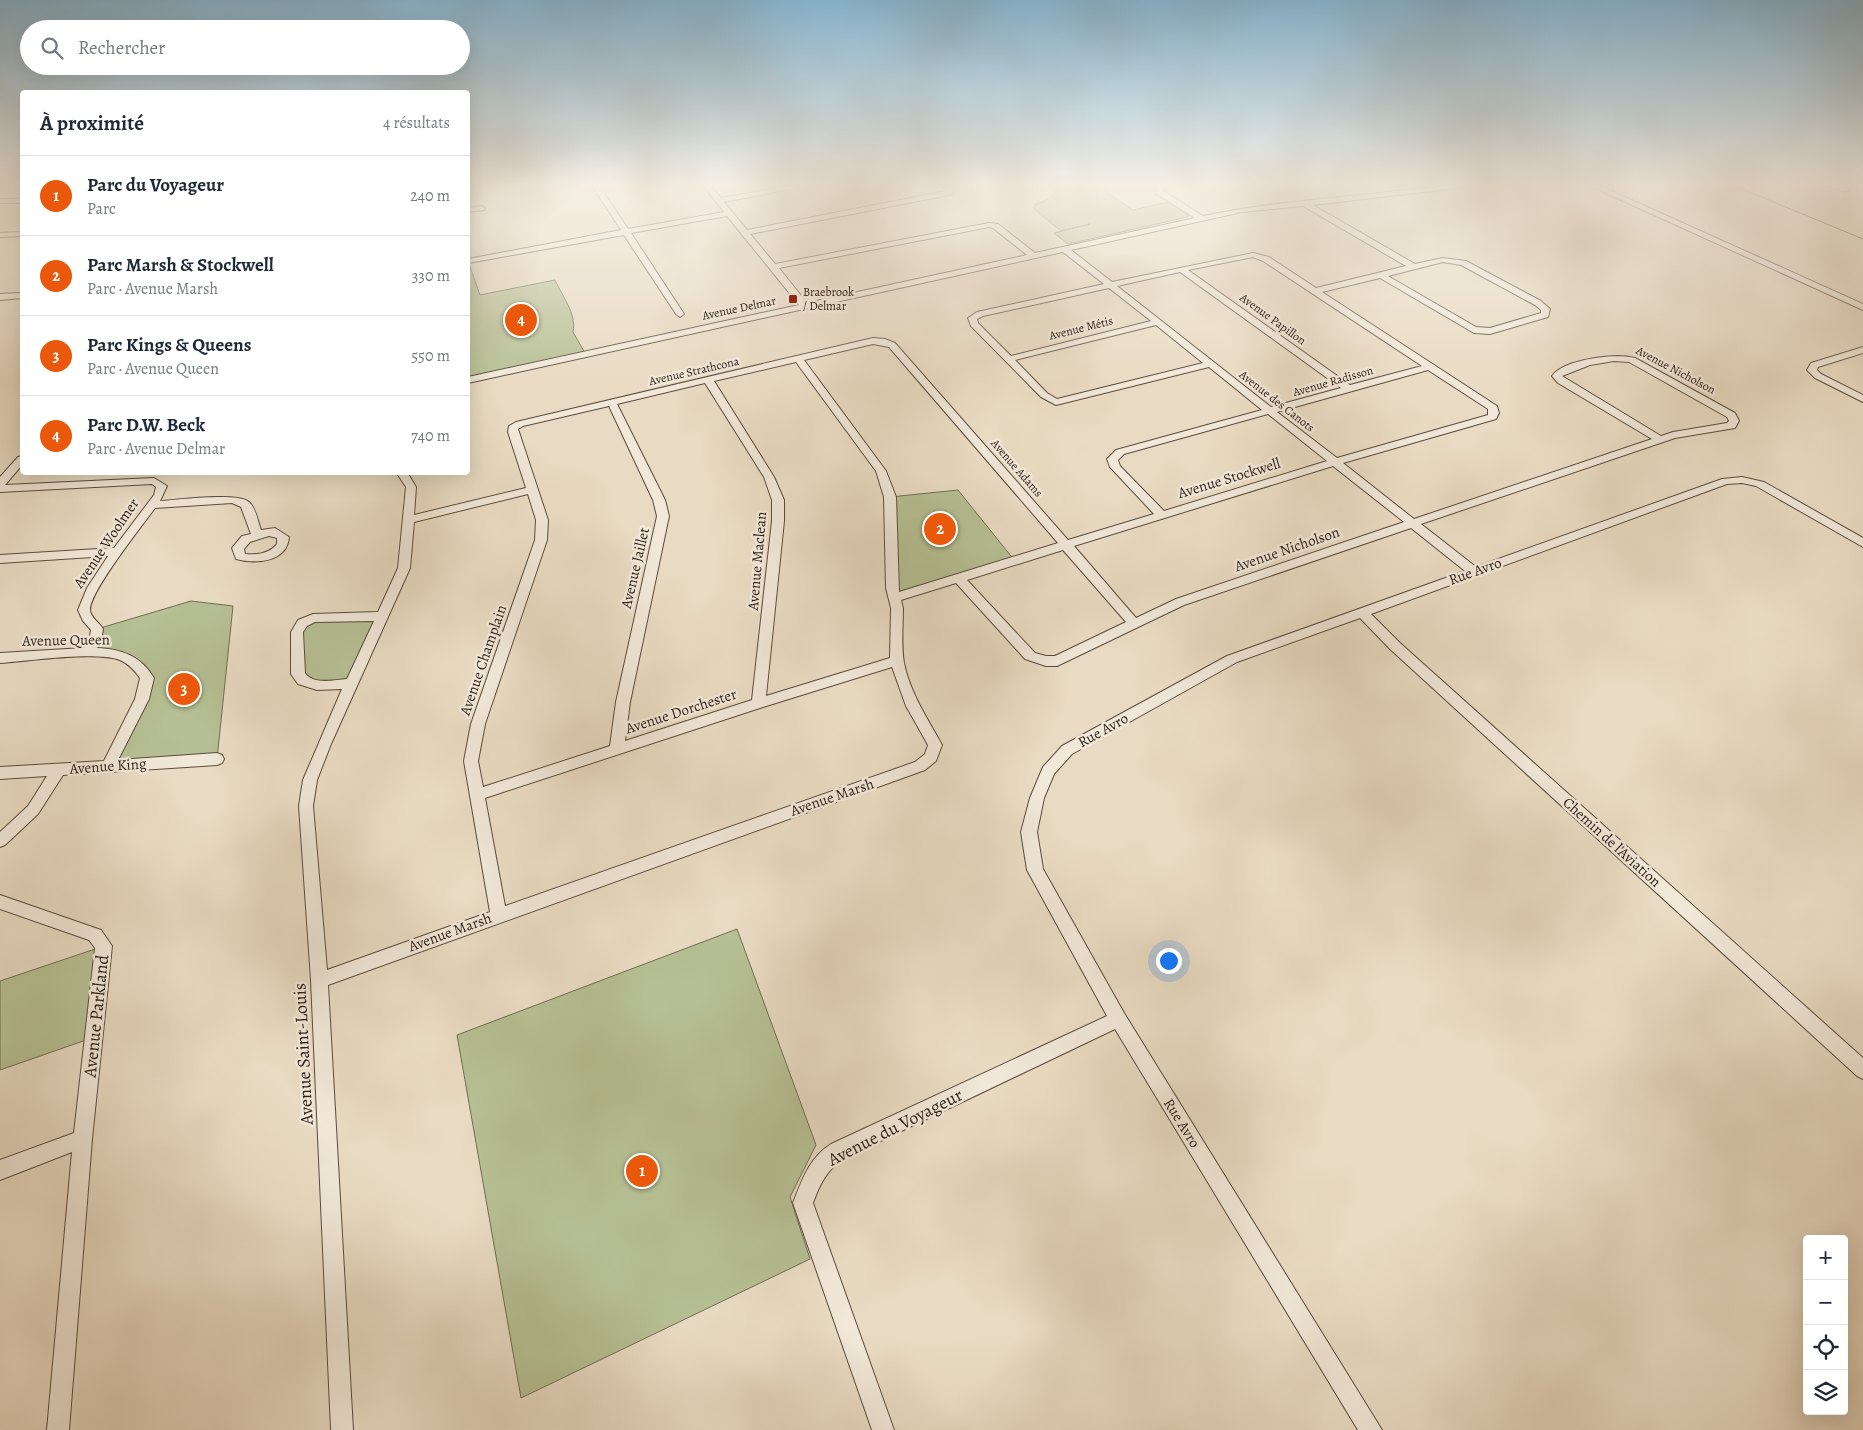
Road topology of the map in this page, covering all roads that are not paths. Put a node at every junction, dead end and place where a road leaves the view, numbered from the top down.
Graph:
1 (527, 251) edge
2 (638, 251) edge
3 (760, 251) edge
4 (857, 251) edge
5 (1027, 251) edge
6 (1062, 251) edge
7 (1067, 251) edge
8 (1385, 251) edge
9 (1738, 251) edge
10 (1034, 256) junction
11 (470, 262) edge
12 (773, 267) junction
13 (1413, 267) junction
14 (1182, 270) junction
15 (1381, 275) junction
16 (1112, 285) junction
17 (1316, 290) junction
18 (20, 296) edge
19 (0, 297) edge
20 (805, 306) junction
21 (1863, 307) edge
22 (680, 314) dead end
23 (1158, 322) junction
24 (873, 341) joint
25 (1863, 350) edge
26 (799, 359) junction
27 (1009, 359) junction
28 (1211, 364) junction
29 (1431, 366) junction
30 (470, 380) edge
31 (708, 380) junction
32 (1349, 389) junction
33 (1863, 399) edge
34 (612, 403) junction
35 (1269, 411) junction
36 (520, 424) joint
37 (1660, 440) junction
38 (20, 460) edge
39 (1334, 461) junction
40 (403, 475) edge
41 (0, 484) edge
42 (0, 489) edge
43 (531, 490) junction
44 (152, 505) junction
45 (1161, 514) junction
46 (409, 520) junction
47 (1411, 523) junction
48 (257, 534) dead end
49 (1863, 543) edge
50 (1065, 546) junction
51 (117, 552) junction
52 (0, 560) edge
53 (1473, 571) junction
54 (959, 579) junction
55 (894, 598) junction
56 (1362, 612) junction
57 (383, 616) junction
58 (1134, 623) junction
59 (88, 653) junction
60 (0, 658) edge
61 (897, 661) junction
62 (352, 684) junction
63 (758, 703) junction
64 (617, 749) junction
65 (217, 760) dead end
66 (108, 766) junction
67 (59, 769) junction
68 (0, 773) edge
69 (476, 795) junction
70 (0, 841) edge
71 (0, 902) edge
72 (500, 915) junction
73 (319, 980) junction
74 (1118, 1020) junction
75 (1863, 1070) edge
76 (83, 1140) junction
77 (0, 1170) edge
78 (58, 1430) edge
79 (342, 1430) edge
80 (883, 1430) edge
81 (1371, 1430) edge

1 - 11 street
2 - 22 street
3 - 12 street
4 - 12 street
5 - 10 street
6 - 10 street, Avenue Delmar
7 - 16 street, Avenue des Canots
8 - 13 street
9 - 21 street
10 - 20 street, Avenue Delmar
12 - 20 street
13 - 15 street
13 - 15 street
14 - 16 street
14 - 17 street
14 - 32 street, Avenue Papillon
15 - 17 street
16 - 23 street, Avenue des Canots
16 - 27 street
17 - 29 street
18 - 19 street
20 - 30 street, Avenue Delmar
23 - 27 street, Avenue Métis
23 - 28 street, Avenue des Canots
24 - 26 street, Avenue Strathcona
24 - 50 street, Avenue Adams
25 - 33 street
26 - 31 street, Avenue Strathcona
26 - 55 street, Avenue Marsh
27 - 28 street
28 - 35 street, Avenue des Canots
29 - 32 street, Avenue Radisson
29 - 39 street, Avenue Stockwell
31 - 34 street, Avenue Strathcona
31 - 63 street, Avenue Maclean
32 - 35 street, Avenue Radisson
34 - 36 street, Avenue Strathcona
34 - 64 street, Avenue Jaillet
35 - 39 street, Avenue des Canots
35 - 45 street, Avenue Radisson
36 - 43 street, Avenue Champlain
37 - 37 street, Avenue Nicholson
37 - 47 street, Avenue Nicholson
38 - 41 street
39 - 45 street, Avenue Stockwell
39 - 47 street, Avenue des Canots
40 - 46 street, Avenue Saint-Louis
42 - 44 street, Avenue Woolmer
43 - 46 street
43 - 69 street, Avenue Champlain
44 - 48 street
44 - 51 street, Avenue Woolmer
45 - 50 street, Avenue Stockwell
46 - 57 street, Avenue Saint-Louis
47 - 53 street, Avenue des Canots
47 - 58 street, Avenue Nicholson
49 - 53 street, Rue Avro
50 - 54 street, Avenue Stockwell
50 - 58 street, Avenue Adams
51 - 52 street
51 - 59 street, Avenue Woolmer
53 - 56 street, Rue Avro
54 - 55 street, Avenue Stockwell
54 - 58 street, Avenue Nicholson
55 - 61 street, Avenue Marsh
56 - 74 street, Rue Avro
56 - 75 street, Chemin de l'Aviation
57 - 62 street, Avenue Saint-Louis
57 - 62 street
59 - 60 street, Avenue Queen
59 - 66 street, Avenue Queen
61 - 63 street, Avenue Dorchester
61 - 72 street, Avenue Marsh
62 - 73 street, Avenue Saint-Louis
63 - 64 street, Avenue Dorchester
64 - 69 street, Avenue Dorchester
65 - 66 street, Avenue King
66 - 67 street, Avenue King
67 - 68 street, Avenue King
67 - 70 street
69 - 72 street, Avenue Champlain
71 - 76 street, Avenue Parkland
72 - 73 street, Avenue Marsh
73 - 79 street, Avenue Saint-Louis
74 - 80 street, Avenue du Voyageur
74 - 81 street, Rue Avro
76 - 77 street
76 - 78 street, Avenue Parkland

